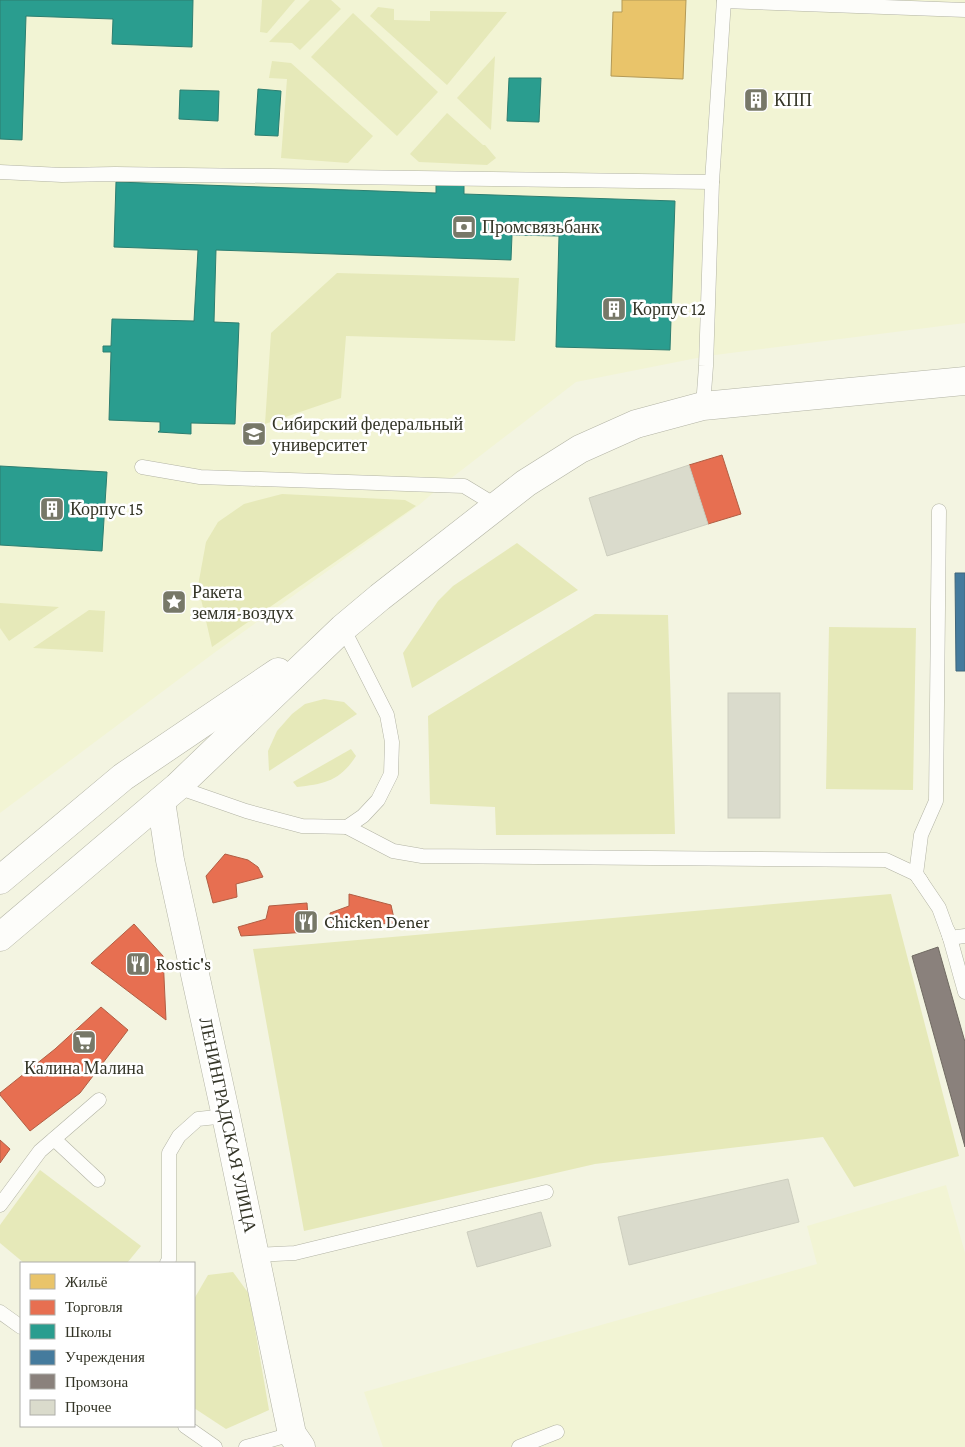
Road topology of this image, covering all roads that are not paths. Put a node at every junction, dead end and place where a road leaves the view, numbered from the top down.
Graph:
1 (724, 0) edge
2 (965, 10) edge
3 (0, 172) edge
4 (712, 182) junction
5 (965, 381) edge
6 (703, 406) junction
7 (142, 467) dead end
8 (497, 506) junction
9 (939, 511) dead end
10 (343, 628) junction
11 (169, 794) junction
12 (347, 826) junction
13 (916, 874) junction
14 (0, 880) edge
15 (965, 936) edge
16 (0, 937) edge
17 (950, 938) junction
18 (965, 992) edge
19 (99, 1100) dead end
20 (226, 1116) junction
21 (54, 1139) junction
22 (98, 1180) dead end
23 (546, 1192) dead end
24 (0, 1206) edge
25 (255, 1255) junction
26 (168, 1262) edge
27 (0, 1312) edge
28 (20, 1326) edge
29 (186, 1427) edge
30 (557, 1432) dead end
31 (296, 1440) edge
32 (215, 1447) edge
33 (246, 1447) edge
34 (519, 1447) edge

1 - 2 lane
1 - 4 lane
3 - 4 lane
4 - 6 lane
5 - 6 main road
6 - 8 main road
7 - 8 lane
8 - 10 main road
9 - 13 lane
10 - 11 main road
10 - 12 lane
10 - 14 main road
11 - 12 lane
11 - 16 main road
11 - 20 main road, ЛЕНИНГРАДСКАЯ УЛИЦА
12 - 13 lane
13 - 17 lane
15 - 17 lane
17 - 18 lane
19 - 21 lane
20 - 25 main road, ЛЕНИНГРАДСКАЯ УЛИЦА
20 - 26 lane
21 - 22 lane
21 - 24 lane
23 - 25 lane
25 - 31 main road, ЛЕНИНГРАДСКАЯ УЛИЦА
27 - 28 lane
29 - 32 lane
30 - 34 lane
31 - 33 lane

